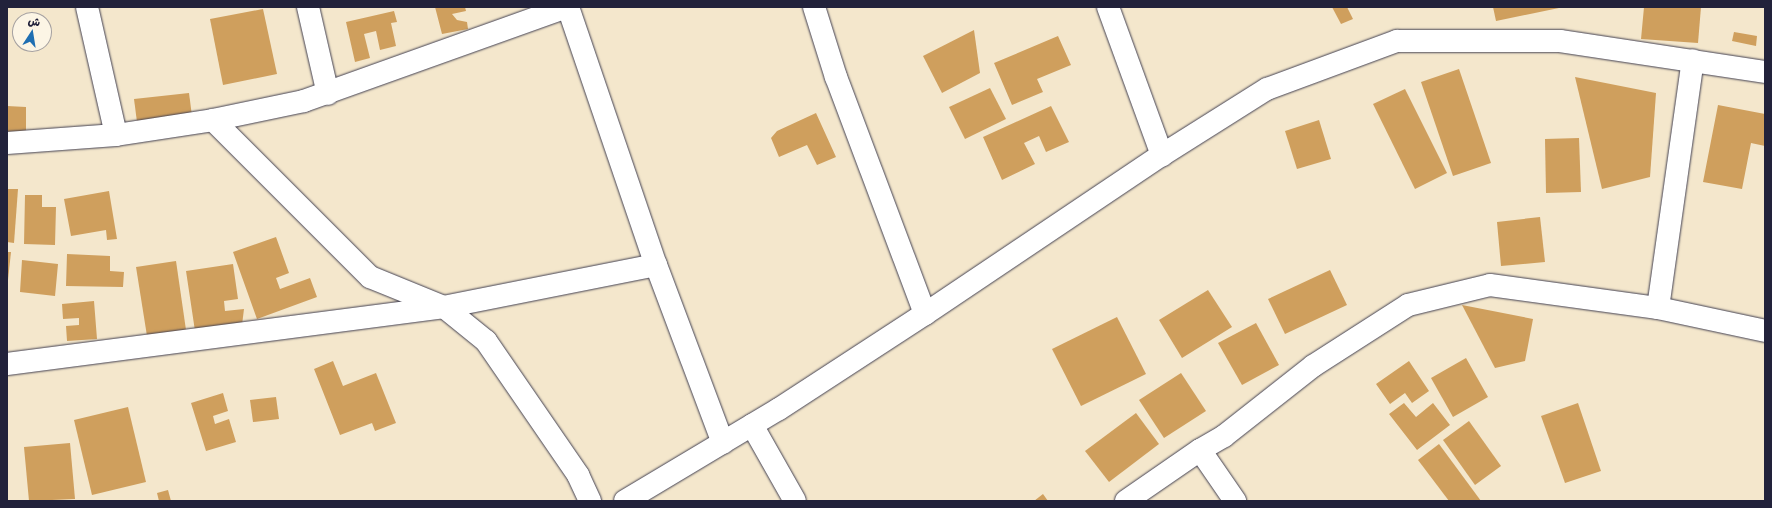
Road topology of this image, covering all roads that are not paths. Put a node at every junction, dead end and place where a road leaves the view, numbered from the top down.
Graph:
1 (87, 7) edge
2 (308, 7) edge
3 (567, 7) edge
4 (814, 7) edge
5 (1108, 7) edge
6 (1693, 60) junction
7 (1765, 72) edge
8 (328, 94) junction
9 (213, 120) junction
10 (116, 135) junction
11 (7, 143) edge
12 (1162, 155) junction
13 (656, 266) junction
14 (444, 307) junction
15 (1658, 308) junction
16 (926, 314) junction
17 (1765, 331) edge
18 (7, 364) edge
19 (752, 425) junction
20 (723, 443) junction
21 (1200, 450) junction
22 (590, 501) edge
23 (625, 501) edge
24 (795, 501) edge
25 (1126, 501) edge
26 (1235, 501) edge

1 - 10 street
2 - 8 street
3 - 8 street
3 - 13 street
4 - 16 street
5 - 12 street
6 - 7 street
6 - 12 street
6 - 15 street
8 - 9 street
9 - 10 street
9 - 14 street
10 - 11 street
12 - 16 street
13 - 14 street
13 - 20 street
14 - 18 street
14 - 22 street
15 - 17 street
15 - 21 street
16 - 19 street
19 - 20 street
19 - 24 street
20 - 23 street
21 - 25 street
21 - 26 street

